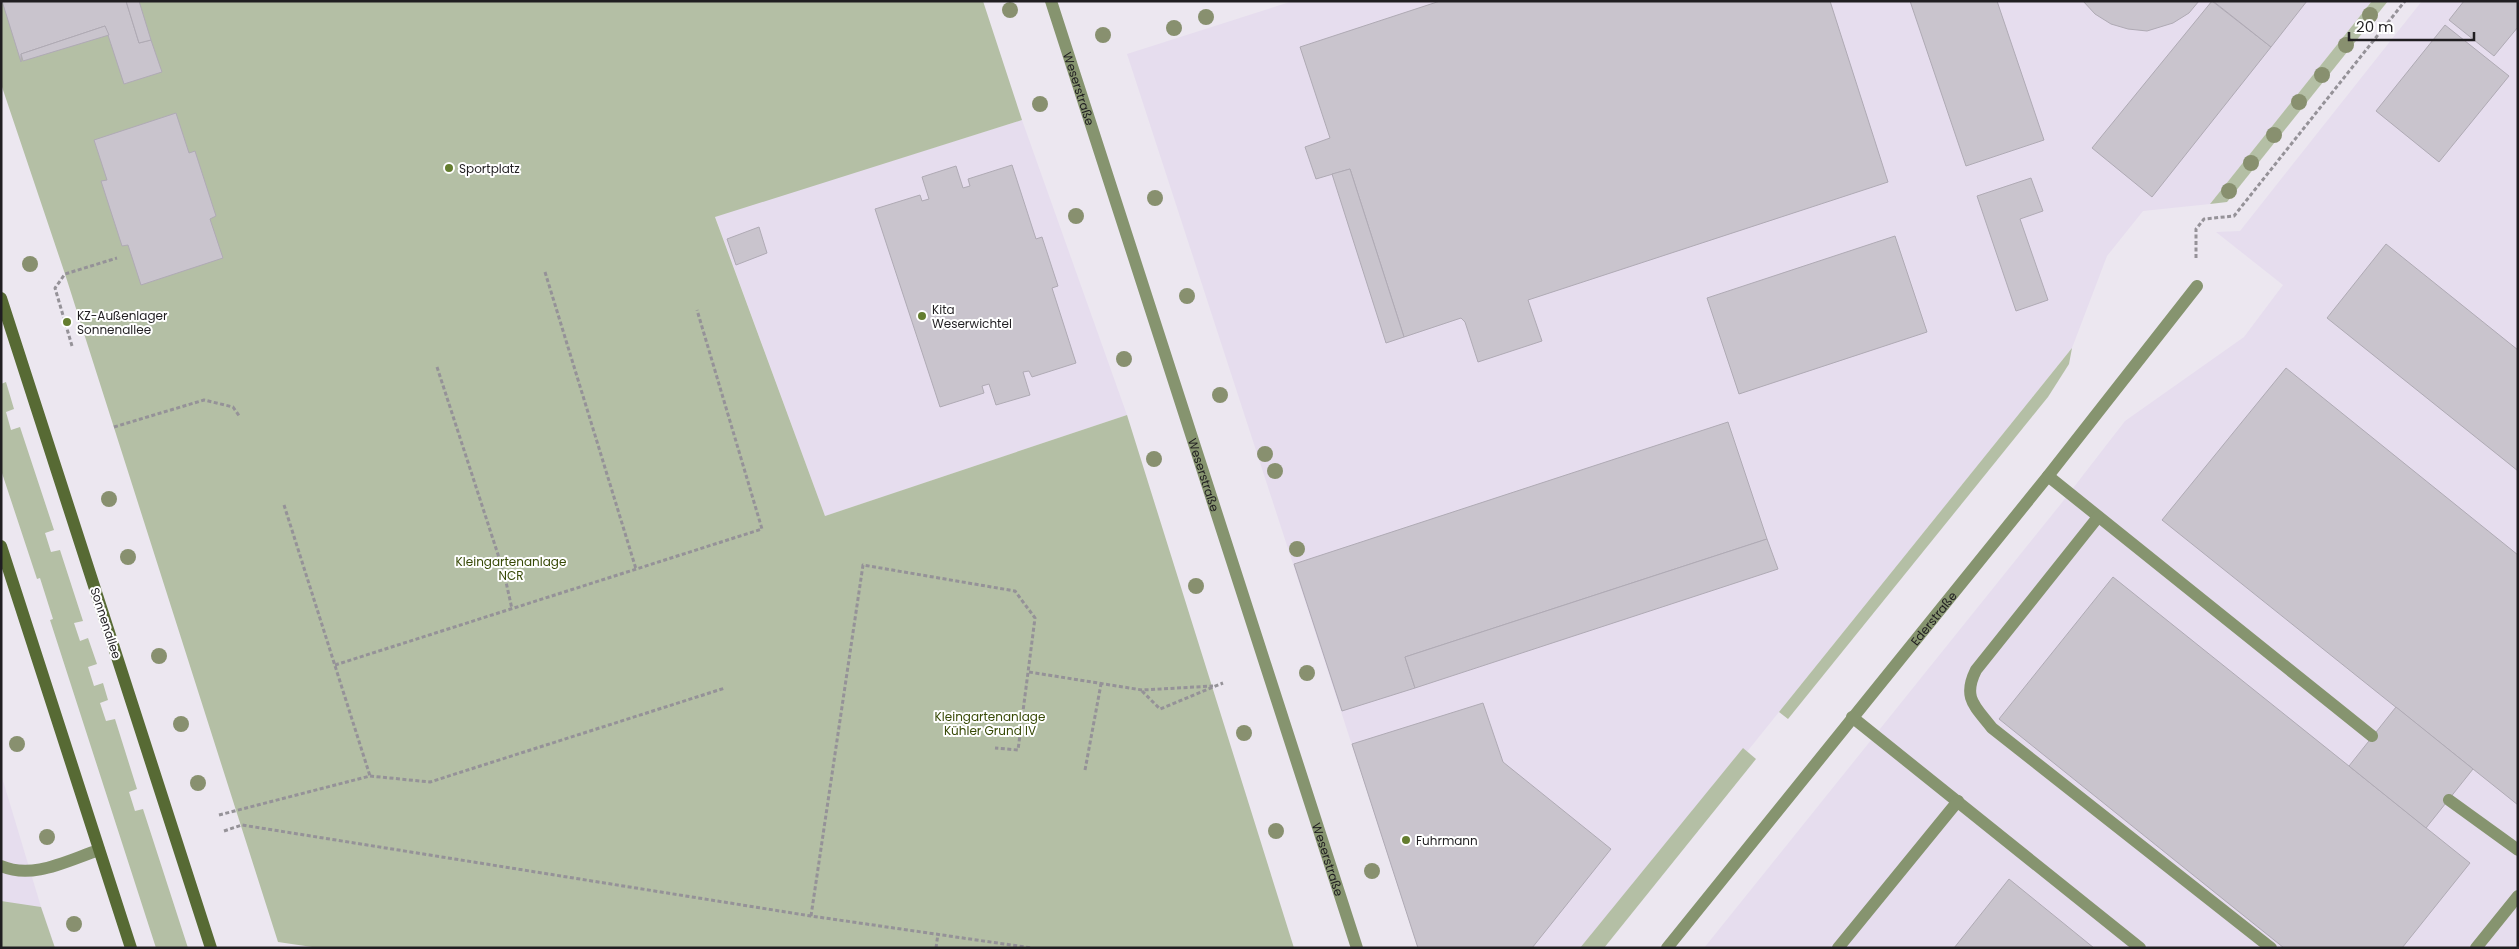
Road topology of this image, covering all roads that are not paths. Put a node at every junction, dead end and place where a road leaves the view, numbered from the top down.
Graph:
1 (1051, 1) edge
2 (2197, 286) road end
3 (1, 298) edge
4 (2048, 476) junction
5 (2098, 517) junction
6 (1, 546) edge
7 (1852, 717) junction
8 (2372, 736) dead end
9 (2449, 800) dead end
10 (1958, 801) junction
11 (99, 850) junction
12 (2518, 850) edge
13 (1, 866) edge
14 (2518, 896) edge
15 (131, 948) edge
16 (211, 948) edge
17 (1357, 948) edge
18 (1667, 948) edge
19 (1838, 948) edge
20 (2140, 948) edge
21 (2271, 948) edge
22 (2476, 948) edge

1 - 17 street, Weserstraße
2 - 4 street, Ederstraße
3 - 16 main road, Sonnenallee
4 - 5 street
4 - 7 street, Ederstraße
5 - 8 street
5 - 21 street
6 - 11 main road
7 - 10 street
7 - 18 street, Ederstraße
9 - 12 street
10 - 19 street
10 - 20 street
11 - 13 street
11 - 15 main road
14 - 22 street

